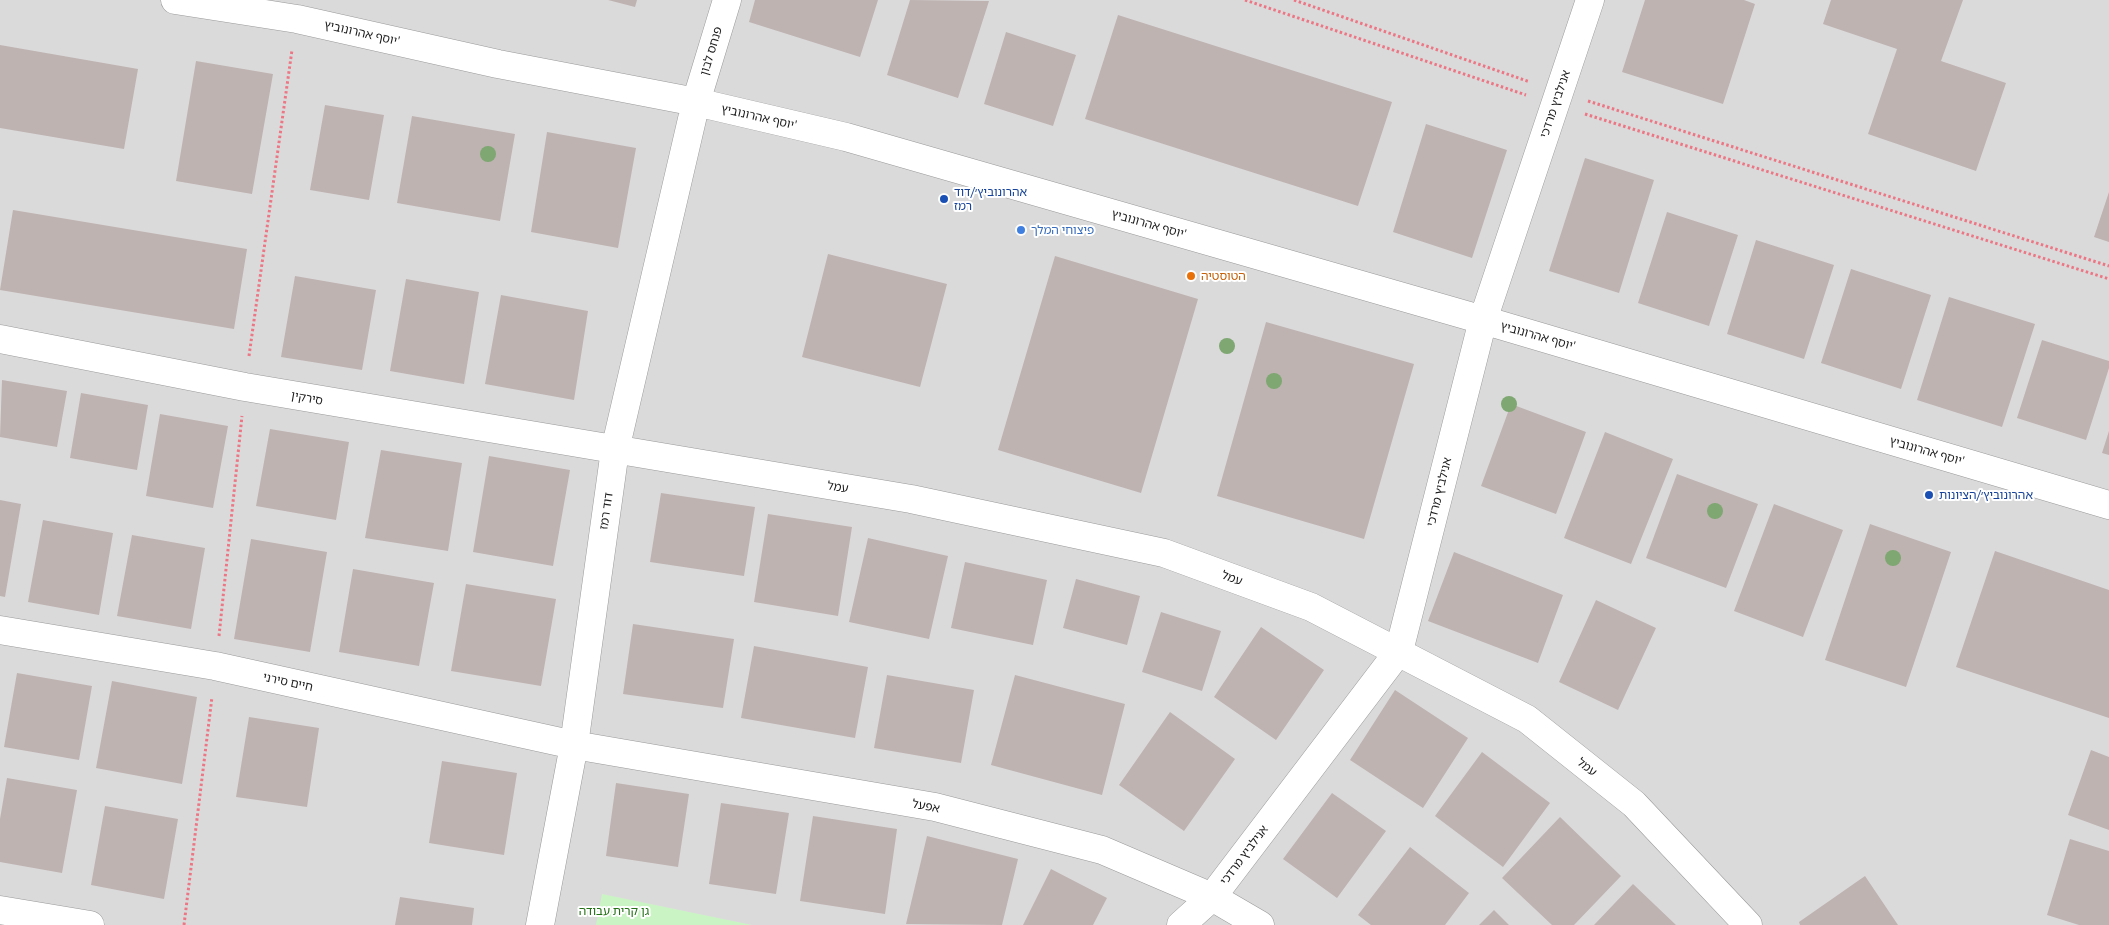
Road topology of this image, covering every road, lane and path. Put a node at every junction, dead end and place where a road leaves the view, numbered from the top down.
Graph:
1 (175, 0) edge
2 (727, 0) edge
3 (1245, 0) edge
4 (1294, 0) edge
5 (1590, 0) edge
6 (297, 19) junction
7 (1557, 98) junction
8 (696, 102) junction
9 (2109, 266) edge
10 (2109, 280) edge
11 (1483, 320) junction
12 (0, 339) edge
13 (245, 387) junction
14 (615, 450) junction
15 (2109, 505) edge
16 (0, 630) edge
17 (1399, 651) junction
18 (215, 666) junction
19 (574, 745) junction
20 (1212, 897) junction
21 (0, 910) edge
22 (90, 925) edge
23 (184, 925) edge
24 (540, 925) edge
25 (1181, 925) edge
26 (1260, 925) edge
27 (1748, 925) edge

1 - 6 street, יוסף אהרונוביץ'
2 - 8 street, פנחס לבון
3 - 7 path
4 - 7 path
5 - 7 street, אנילביץ מרדכי
6 - 8 street, יוסף אהרונוביץ'
6 - 13 path
7 - 9 path
7 - 10 path
7 - 11 street, אנילביץ מרדכי
8 - 11 street, יוסף אהרונוביץ'
8 - 14 street, דוד רמז
11 - 15 street, יוסף אהרונוביץ'
11 - 17 street, אנילביץ מרדכי
12 - 13 street, סירקין
13 - 14 street, סירקין
13 - 18 path
14 - 17 street, עמל
14 - 19 street, דוד רמז
16 - 18 street, חיים סירני
17 - 20 street, אנילביץ מרדכי
17 - 27 street, עמל
18 - 19 street, חיים סירני
18 - 23 path
19 - 20 street, אפעל
19 - 24 street, דוד רמז
20 - 25 street, אנילביץ מרדכי
20 - 26 street, אפעל
21 - 22 street

